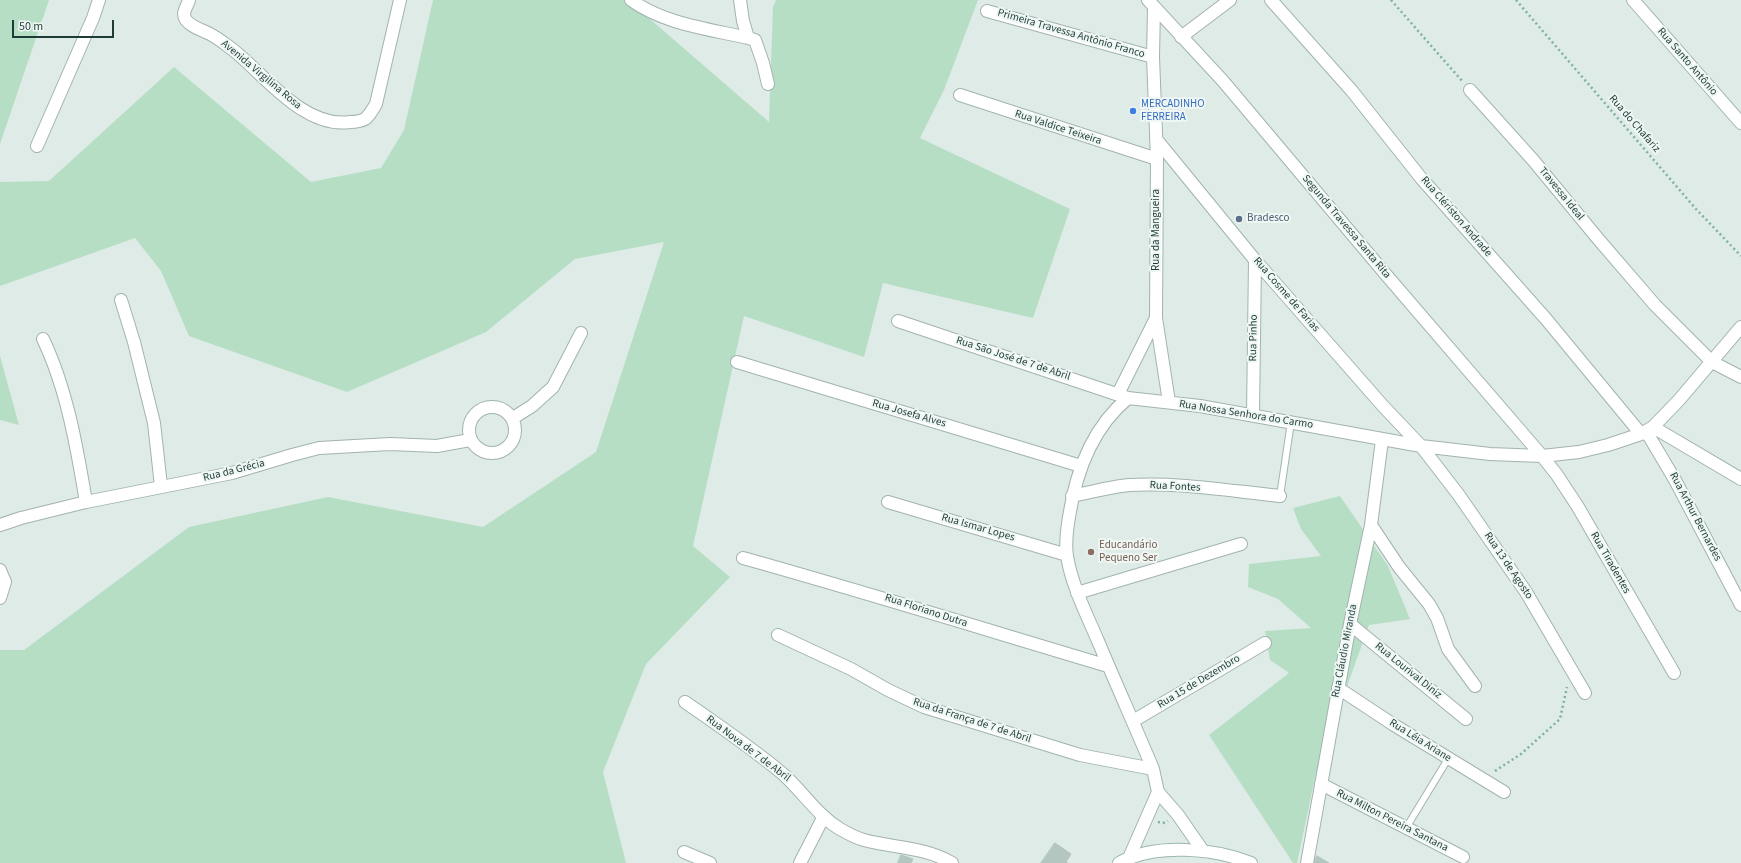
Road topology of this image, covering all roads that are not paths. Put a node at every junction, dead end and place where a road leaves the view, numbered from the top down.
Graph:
1 (99, 0) edge
2 (189, 0) edge
3 (400, 0) edge
4 (631, 0) edge
5 (740, 0) edge
6 (1230, 0) edge
7 (1271, 0) edge
8 (1633, 0) edge
9 (1151, 4) edge
10 (987, 11) dead end
11 (1181, 37) junction
12 (748, 38) junction
13 (1153, 57) junction
14 (768, 84) dead end
15 (1470, 90) road end
16 (960, 95) dead end
17 (1741, 123) edge
18 (1156, 139) junction
19 (37, 146) dead end
20 (1157, 159) junction
21 (1255, 260) junction
22 (121, 300) dead end
23 (1156, 318) junction
24 (898, 321) dead end
25 (1741, 327) edge
26 (581, 333) dead end
27 (43, 339) dead end
28 (737, 362) dead end
29 (1712, 362) junction
30 (1741, 377) edge
31 (1123, 396) junction
32 (1169, 402) junction
33 (1253, 415) junction
34 (512, 418) junction
35 (1291, 422) junction
36 (1647, 431) junction
37 (470, 440) junction
38 (1382, 440) junction
39 (1421, 446) junction
40 (1542, 456) junction
41 (1081, 466) junction
42 (1741, 479) edge
43 (161, 486) junction
44 (1072, 496) junction
45 (1280, 496) joint
46 (86, 502) junction
47 (888, 502) dead end
48 (0, 525) edge
49 (1371, 525) junction
50 (1241, 544) dead end
51 (1067, 555) junction
52 (743, 558) dead end
53 (0, 570) edge
54 (1077, 594) junction
55 (0, 598) edge
56 (1741, 605) edge
57 (1350, 624) junction
58 (778, 634) dead end
59 (1265, 643) dead end
60 (1108, 666) junction
61 (1674, 673) dead end
62 (1475, 686) dead end
63 (1338, 688) junction
64 (1585, 693) dead end
65 (685, 702) dead end
66 (1466, 719) dead end
67 (1133, 721) junction
68 (1448, 759) junction
69 (1153, 769) junction
70 (1321, 784) junction
71 (1158, 792) junction
72 (1504, 792) dead end
73 (823, 818) junction
74 (1406, 828) junction
75 (1203, 851) junction
76 (684, 852) dead end
77 (1463, 857) dead end
78 (1124, 860) edge
79 (710, 863) edge
80 (800, 863) edge
81 (952, 863) edge
82 (1251, 863) edge
83 (1306, 863) edge

1 - 19 street
2 - 3 street, Avenida Virgilina Rosa
4 - 12 street
5 - 12 street
6 - 11 street
7 - 36 street, Rua Clériston Andrade
8 - 17 street, Rua Santo Antônio
9 - 11 street, Segunda Travessa Santa Rita
9 - 13 street, Primeira Travessa Antônio Franco
10 - 13 street, Primeira Travessa Antônio Franco
11 - 40 street, Segunda Travessa Santa Rita
12 - 14 street
13 - 18 street, Rua da Mangueira
15 - 29 street, Travessa Ideal
16 - 20 street, Rua Valdice Teixeira
18 - 20 street, Rua da Mangueira
18 - 21 street, Rua Cosme de Farias
20 - 23 street, Rua da Mangueira
21 - 33 street, Rua Pinho
21 - 39 street, Rua Cosme de Farias
22 - 43 street
23 - 31 street
23 - 32 street, Rua da Mangueira
24 - 31 street, Rua São José de 7 de Abril
25 - 29 street, Rua Nossa Senhora do Carmo
26 - 34 street
27 - 46 street
28 - 41 street, Rua Josefa Alves
29 - 30 street, Travessa Ideal
29 - 36 street, Rua Nossa Senhora do Carmo
31 - 32 street, Rua Nossa Senhora do Carmo
31 - 41 street
32 - 33 street, Rua Nossa Senhora do Carmo
33 - 35 street, Rua Nossa Senhora do Carmo
34 - 37 street
34 - 37 street
35 - 38 street, Rua Nossa Senhora do Carmo
35 - 45 lane
36 - 40 street, Rua Nossa Senhora do Carmo
36 - 42 street
36 - 56 street, Rua Arthur Bernardes
37 - 43 street, Rua da Grécia
38 - 39 street, Rua Nossa Senhora do Carmo
38 - 49 street, Rua Cláudio Miranda
39 - 40 street, Rua Nossa Senhora do Carmo
39 - 64 street, Rua 13 de Agosto
40 - 61 street, Rua Tiradentes
41 - 44 street
43 - 46 street, Rua da Grécia
44 - 45 street, Rua Fontes
44 - 51 street
46 - 48 street, Rua da Grécia
47 - 51 street, Rua Ismar Lopes
49 - 57 street, Rua Cláudio Miranda
49 - 62 street
50 - 54 street
51 - 54 street
52 - 60 street, Rua Floriano Dutra
53 - 55 street
54 - 60 street
57 - 63 street, Rua Cláudio Miranda
57 - 66 street, Rua Lourival Diniz
58 - 69 street, Rua da França de 7 de Abril
59 - 67 street, Rua 15 de Dezembro
60 - 67 street
63 - 68 street, Rua Léia Ariane
63 - 70 street, Rua Cláudio Miranda
65 - 73 street, Rua Nova de 7 de Abril
67 - 69 street
68 - 72 street, Rua Léia Ariane
68 - 74 lane
69 - 71 street
70 - 74 street, Rua Milton Pereira Santana
70 - 83 street, Rua Cláudio Miranda
71 - 75 street
71 - 78 street
73 - 80 street
73 - 81 street, Rua Nova de 7 de Abril
74 - 77 street, Rua Milton Pereira Santana
75 - 78 street
75 - 82 street
76 - 79 street

